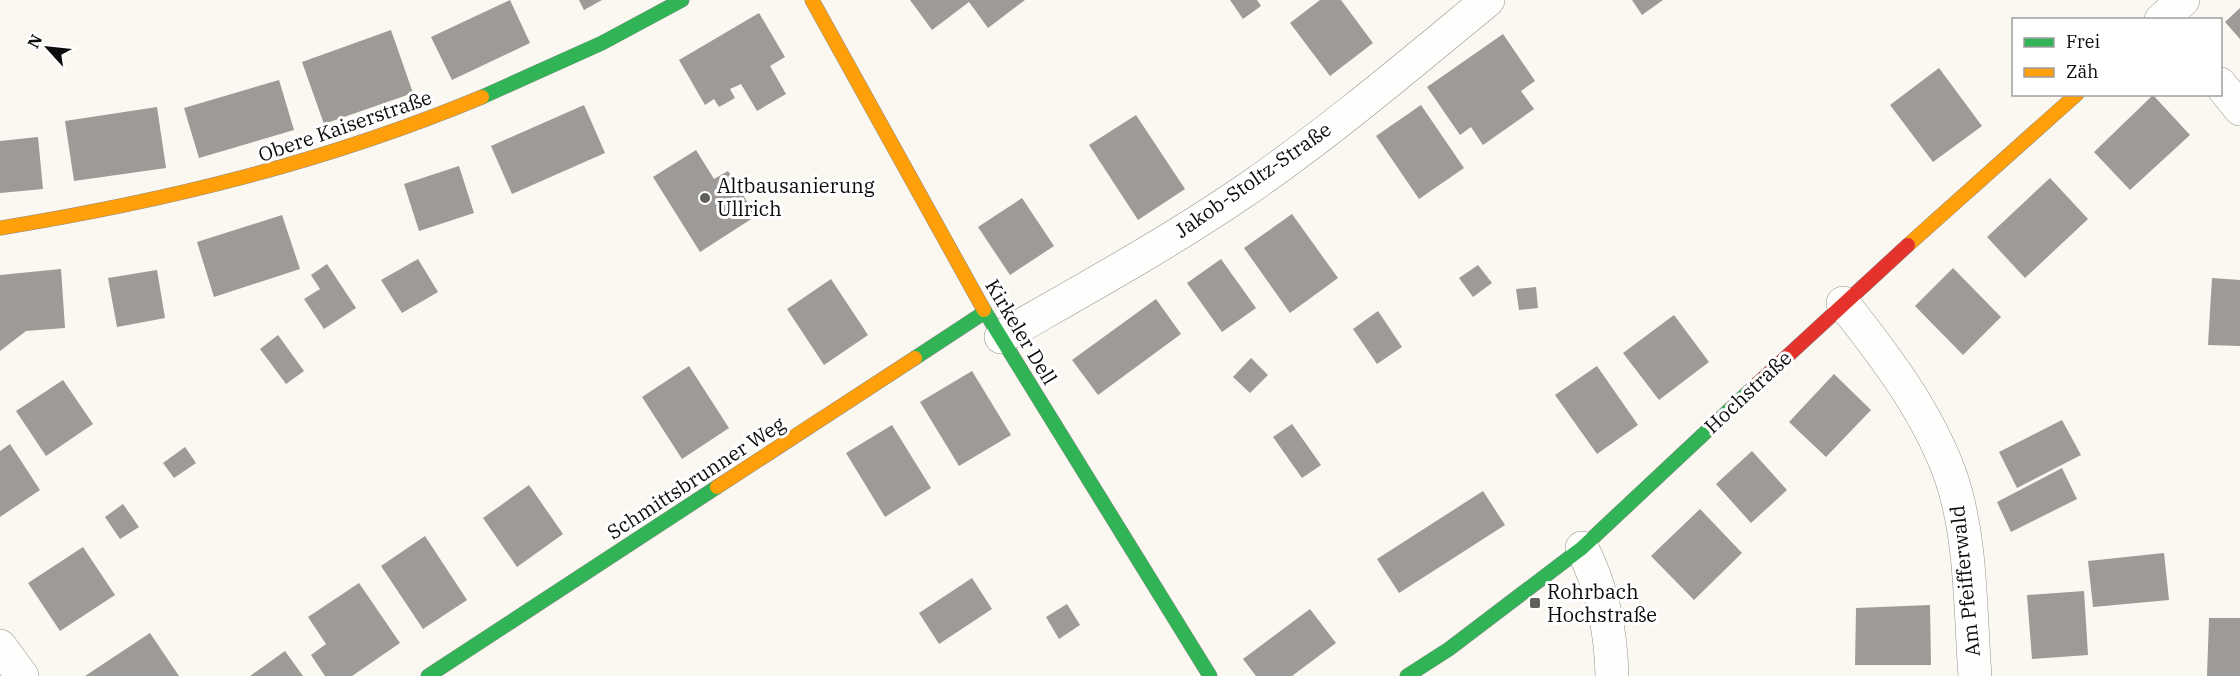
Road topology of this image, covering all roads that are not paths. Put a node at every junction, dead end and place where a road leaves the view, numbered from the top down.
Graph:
1 (682, 0) edge
2 (812, 0) edge
3 (1488, 0) edge
4 (2222, 86) edge
5 (2075, 96) edge
6 (2240, 109) edge
7 (0, 228) edge
8 (1843, 303) junction
9 (993, 325) junction
10 (1582, 548) junction
11 (0, 646) edge
12 (22, 676) edge
13 (429, 676) edge
14 (1210, 676) edge
15 (1407, 676) edge
16 (1612, 676) edge
17 (1975, 676) edge

1 - 7 street, Obere Kaiserstraße
2 - 9 street, Kirkeler Dell
3 - 9 street, Jakob-Stoltz-Straße
4 - 6 street
5 - 8 street, Hochstraße
8 - 10 street, Hochstraße
8 - 17 street, Am Pfeifferwald
9 - 13 street, Schmittsbrunner Weg
9 - 14 street, Kirkeler Dell
10 - 15 street, Hochstraße
10 - 16 street
11 - 12 street

